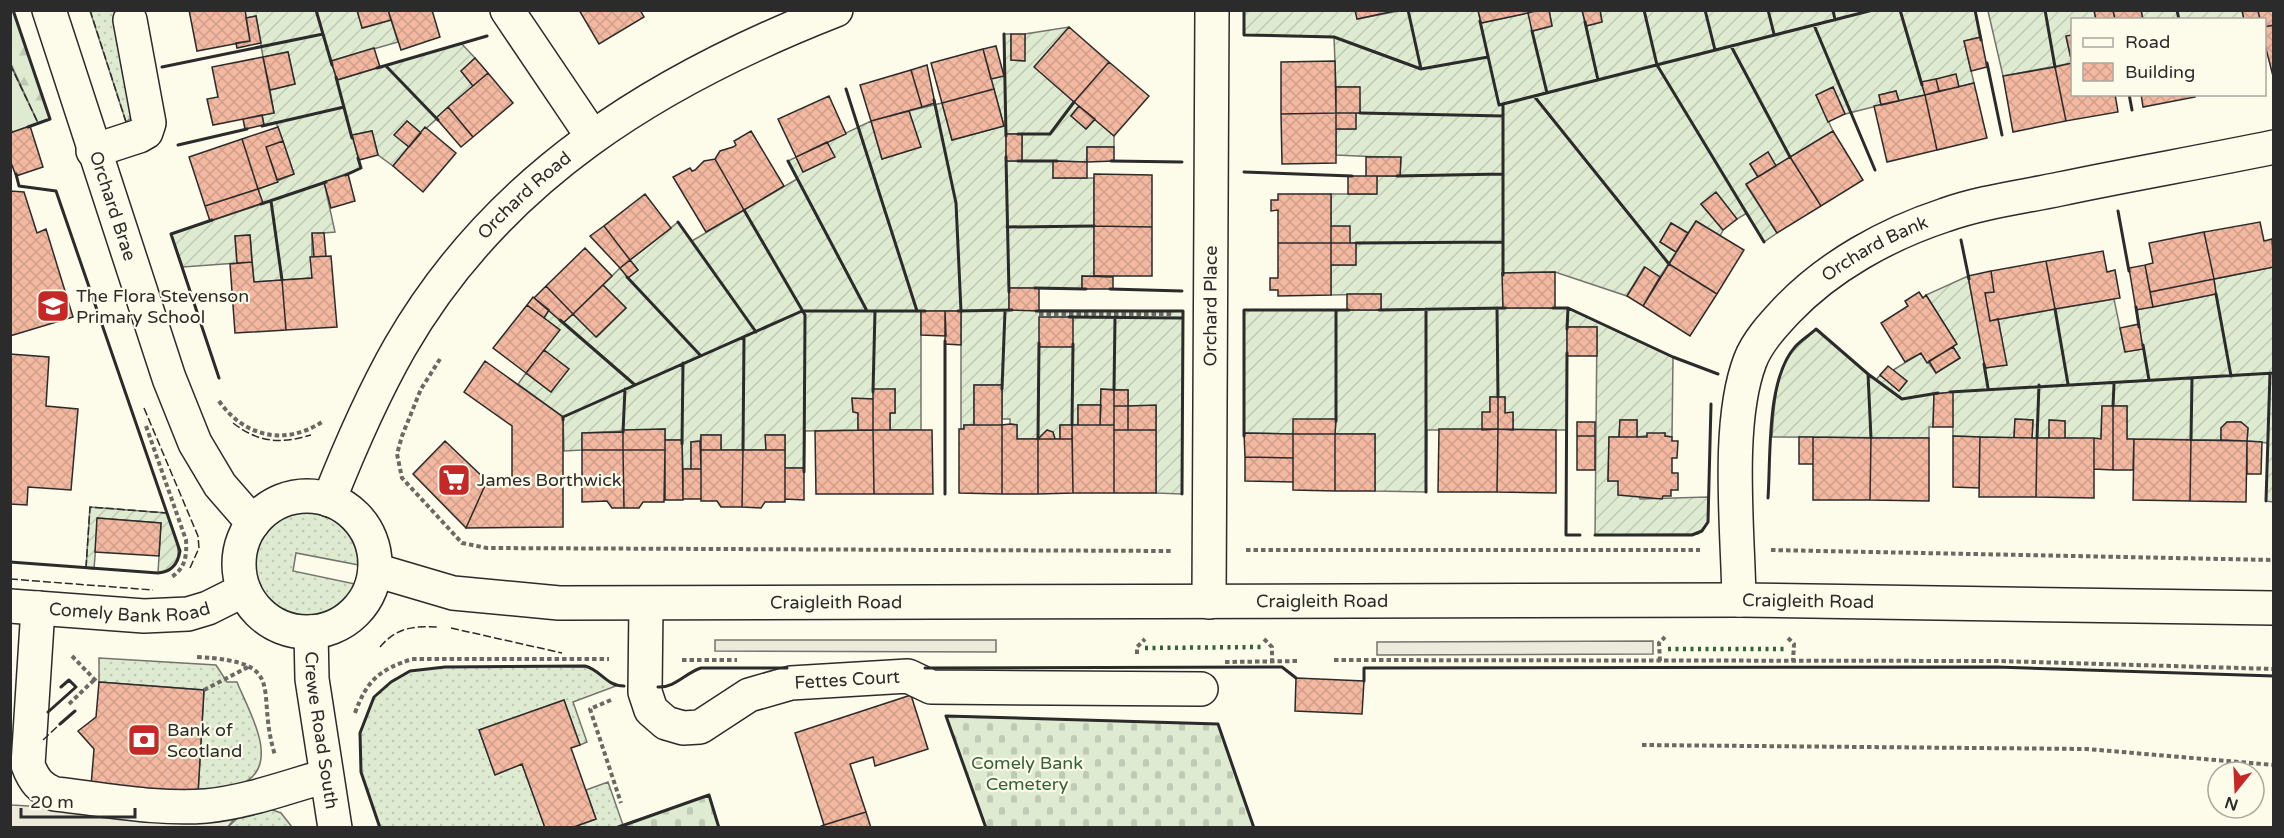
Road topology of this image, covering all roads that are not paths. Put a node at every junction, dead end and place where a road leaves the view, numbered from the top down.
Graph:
1 (49, 10) edge
2 (507, 10) edge
3 (836, 10) edge
4 (1212, 10) edge
5 (130, 20) dead end
6 (592, 136) junction
7 (2274, 147) edge
8 (93, 151) junction
9 (329, 500) junction
10 (253, 523) junction
11 (375, 570) junction
12 (244, 590) junction
13 (1739, 600) junction
14 (1209, 602) junction
15 (646, 604) junction
16 (24, 607) edge
17 (2274, 608) edge
18 (310, 632) junction
19 (1201, 689) dead end
20 (326, 776) junction
21 (21, 784) edge
22 (335, 828) edge

1 - 8 street, Orchard Brae
2 - 6 street
3 - 6 street, Orchard Road
4 - 14 street, Orchard Place
5 - 8 street
6 - 9 street, Orchard Road
7 - 13 street, Orchard Bank
8 - 10 street, Orchard Brae
9 - 10 street
9 - 11 street
10 - 12 street
11 - 15 street, Craigleith Road
11 - 18 street
12 - 16 street, Comely Bank Road
12 - 18 street
13 - 14 street, Craigleith Road
13 - 17 street, Craigleith Road
14 - 15 street, Craigleith Road
15 - 19 street, Fettes Court
16 - 21 street
18 - 20 street, Crewe Road South
20 - 21 street
20 - 22 street, Crewe Road South

